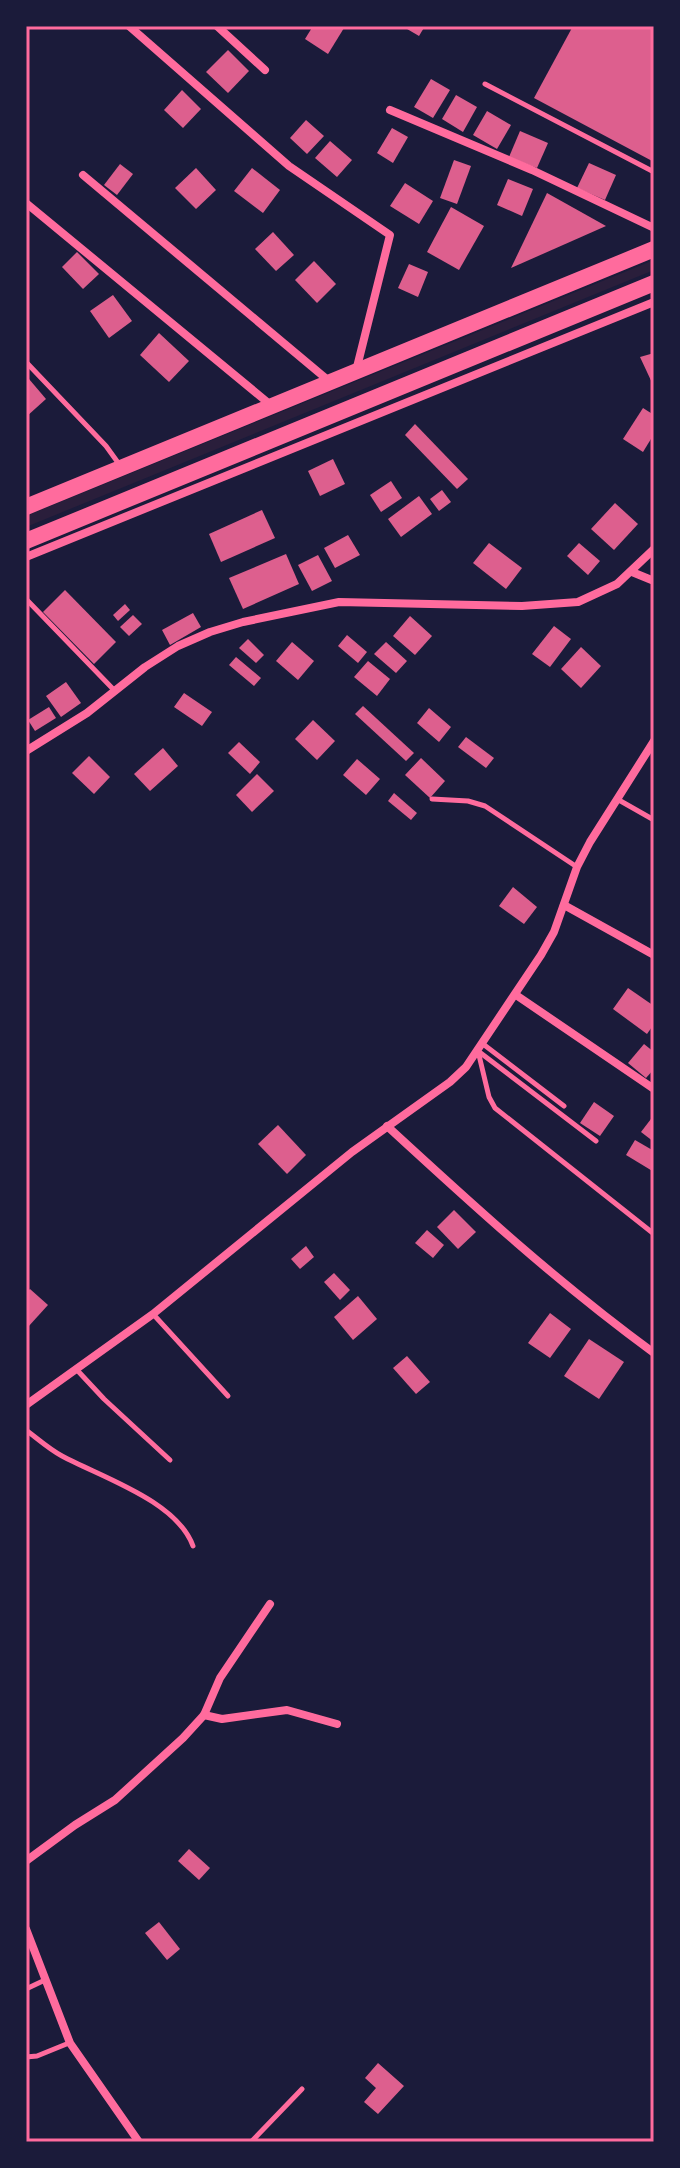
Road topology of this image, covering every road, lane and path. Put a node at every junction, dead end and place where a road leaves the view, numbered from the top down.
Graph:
1 (129, 26) edge
2 (217, 26) edge
3 (265, 70) dead end
4 (485, 84) dead end
5 (390, 110) dead end
6 (654, 172) edge
7 (83, 175) dead end
8 (26, 203) edge
9 (654, 228) edge
10 (654, 249) edge
11 (654, 283) edge
12 (654, 302) edge
13 (26, 362) edge
14 (356, 372) junction
15 (329, 381) junction
16 (273, 407) junction
17 (122, 468) junction
18 (26, 507) edge
19 (26, 541) edge
20 (654, 549) edge
21 (26, 557) edge
22 (632, 572) junction
23 (654, 581) edge
24 (26, 599) edge
25 (114, 690) junction
26 (653, 743) edge
27 (26, 751) edge
28 (432, 799) dead end
29 (617, 799) junction
30 (654, 820) edge
31 (577, 867) junction
32 (564, 905) junction
33 (654, 955) edge
34 (516, 995) junction
35 (480, 1048) junction
36 (654, 1089) edge
37 (564, 1106) dead end
38 (387, 1126) junction
39 (596, 1141) dead end
40 (654, 1234) edge
41 (153, 1314) junction
42 (654, 1353) edge
43 (77, 1370) junction
44 (228, 1396) dead end
45 (26, 1405) edge
46 (26, 1430) edge
47 (170, 1460) dead end
48 (193, 1546) dead end
49 (270, 1604) dead end
50 (204, 1715) junction
51 (337, 1724) dead end
52 (26, 1861) edge
53 (26, 1929) edge
54 (45, 1980) junction
55 (26, 1989) edge
56 (70, 2043) junction
57 (26, 2057) edge
58 (302, 2089) dead end
59 (139, 2142) edge
60 (251, 2142) edge

1 - 14 street
2 - 3 street
4 - 6 lane
5 - 9 street
7 - 15 street
8 - 16 street
10 - 14 highway
11 - 19 highway
12 - 21 street
13 - 17 lane
14 - 15 highway
15 - 16 highway
16 - 17 highway
17 - 18 highway
20 - 22 street
22 - 23 street
22 - 25 street
24 - 25 lane
25 - 27 street
26 - 29 street
28 - 31 lane
29 - 30 lane
29 - 31 street
31 - 32 street
32 - 33 street
32 - 34 street
34 - 35 street
34 - 36 street
35 - 37 lane
35 - 38 street
35 - 39 lane
35 - 40 lane
38 - 41 street
38 - 42 street
41 - 43 street
41 - 44 lane
43 - 45 street
43 - 47 lane
46 - 48 lane
49 - 50 street
50 - 51 street
50 - 52 street
53 - 54 street
54 - 55 lane
54 - 56 street
56 - 57 lane
56 - 59 street
58 - 60 lane

